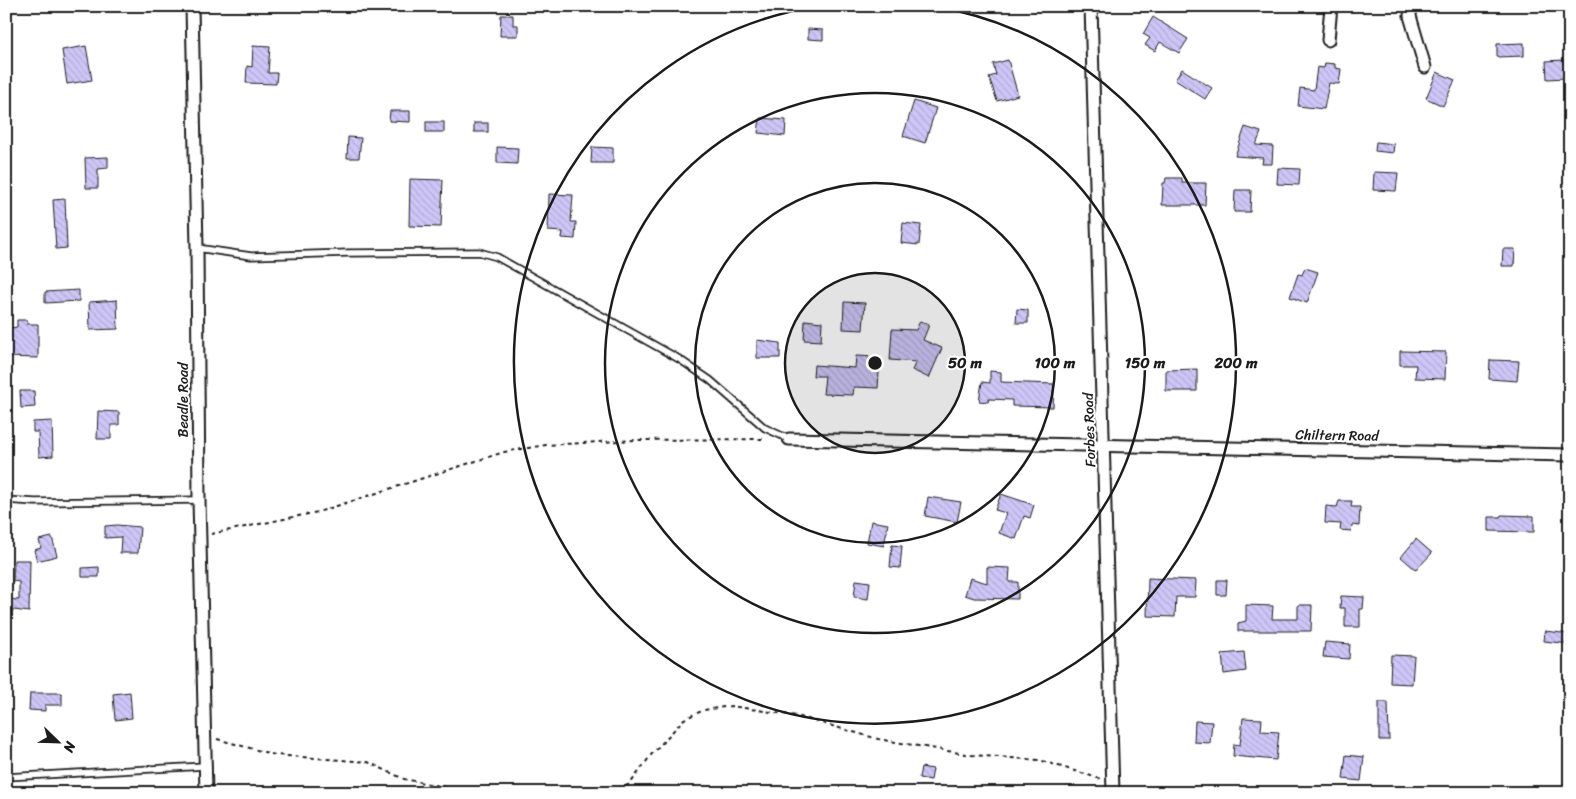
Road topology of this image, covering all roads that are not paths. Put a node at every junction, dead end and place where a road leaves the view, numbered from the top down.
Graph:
1 (192, 6) edge
2 (1092, 6) edge
3 (1331, 6) edge
4 (1411, 6) edge
5 (1328, 40) dead end
6 (1425, 67) dead end
7 (197, 248) junction
8 (789, 440) joint
9 (1105, 446) junction
10 (1570, 455) edge
11 (6, 500) edge
12 (198, 500) junction
13 (205, 766) junction
14 (6, 777) edge
15 (1113, 788) edge
16 (206, 793) edge

1 - 7 street, Beadle Road
2 - 9 street, Forbes Road
3 - 5 street
4 - 6 street
7 - 8 lane
7 - 12 street, Beadle Road
8 - 9 street, Chiltern Road
9 - 10 street, Chiltern Road
9 - 15 street, Forbes Road
11 - 12 lane
12 - 13 street, Beadle Road
13 - 14 lane
13 - 16 street, Beadle Road

